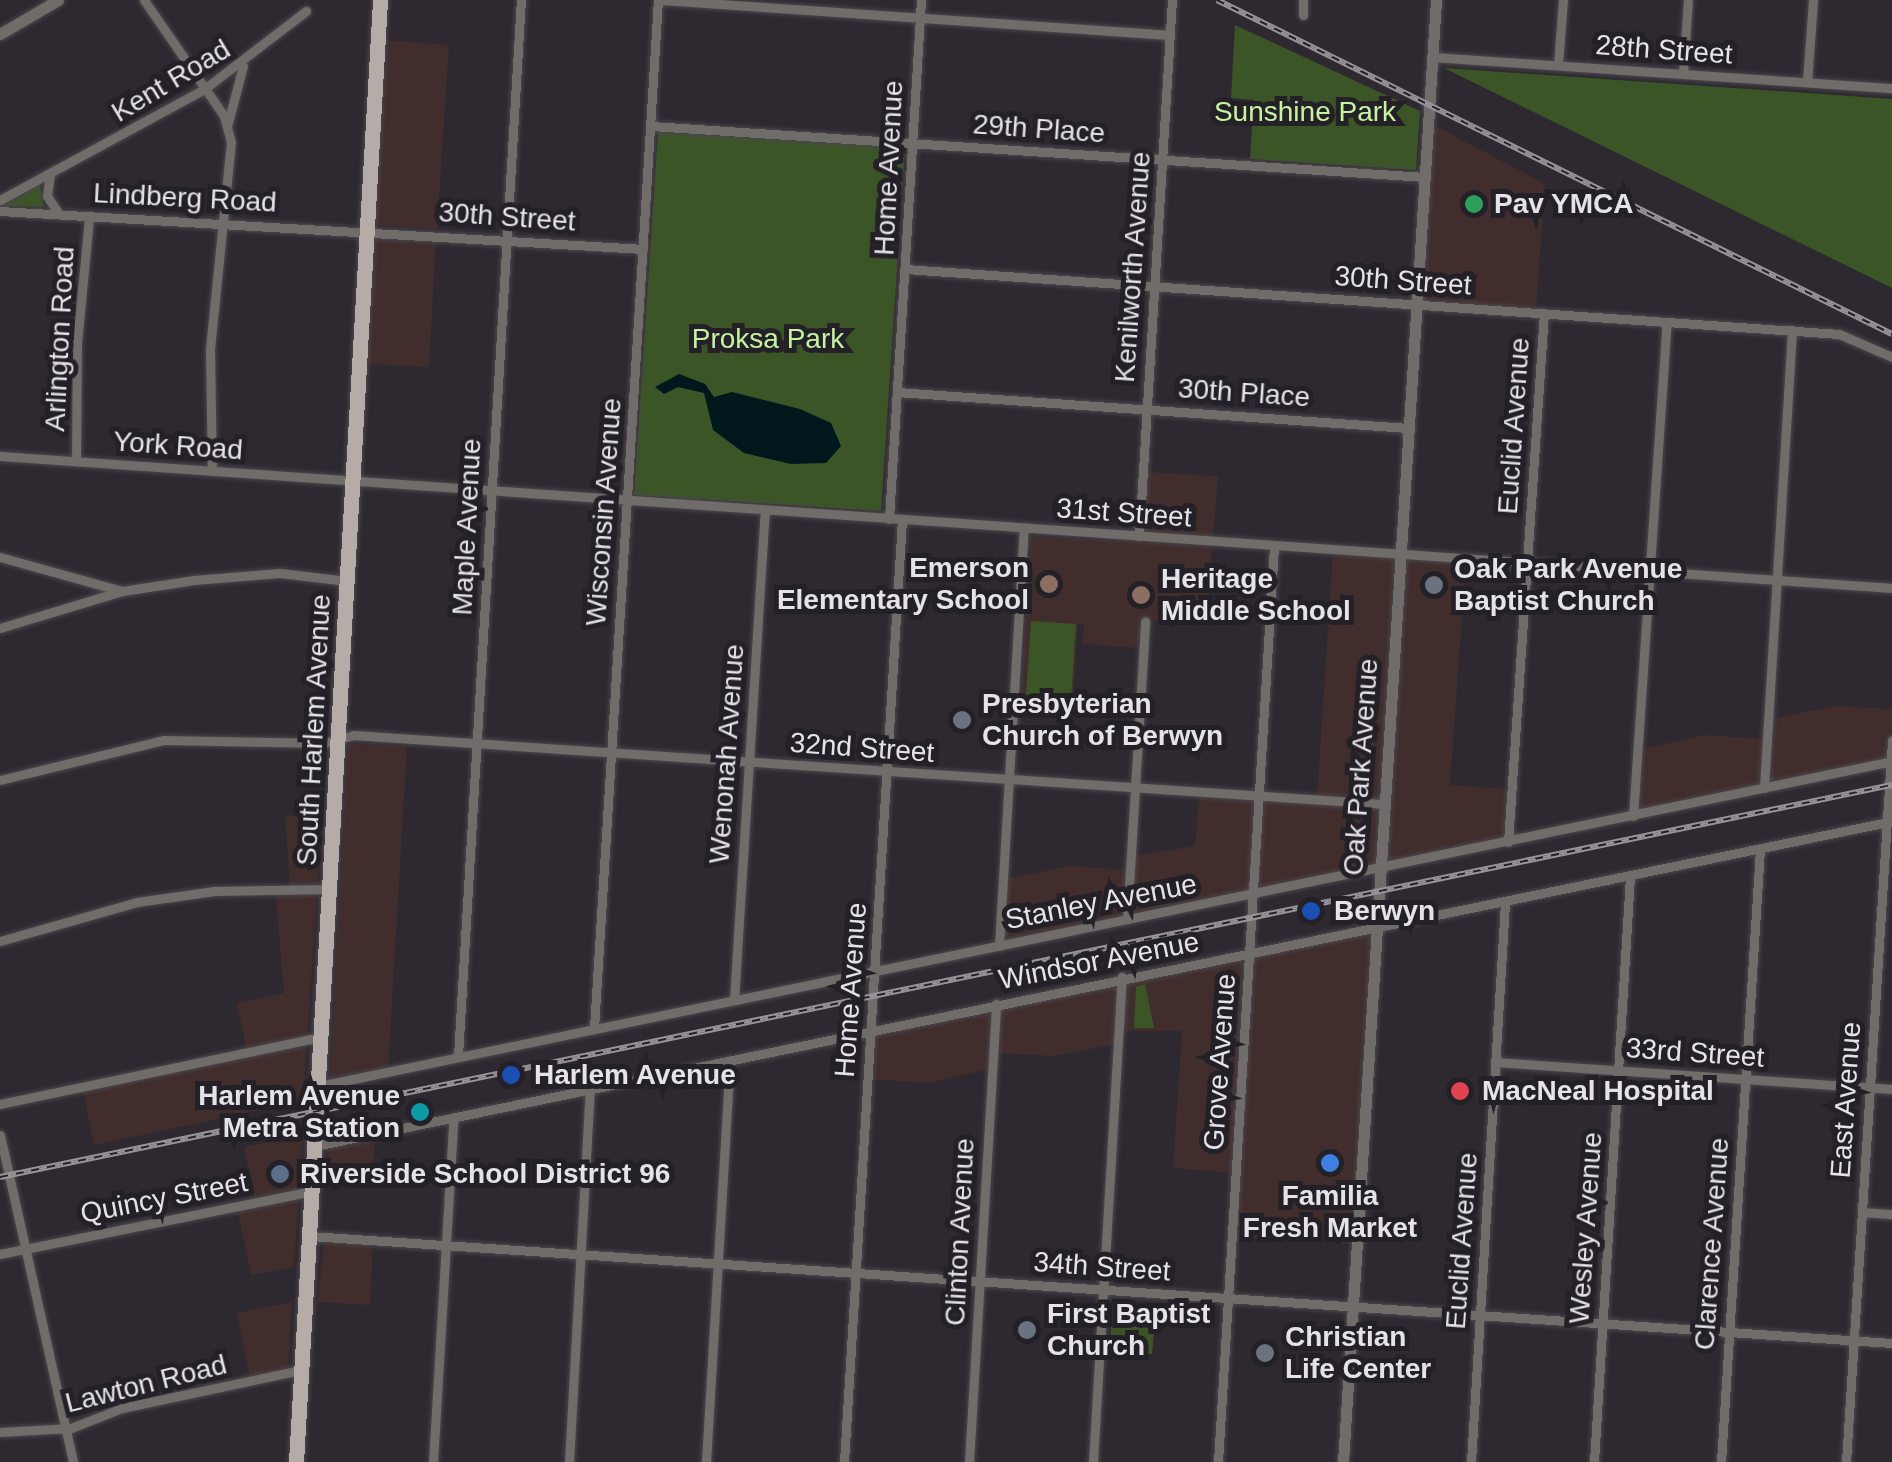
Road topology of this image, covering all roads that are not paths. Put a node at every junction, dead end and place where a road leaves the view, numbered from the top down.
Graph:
1 (58, 0) edge
2 (144, 0) edge
3 (380, 0) edge
4 (521, 0) edge
5 (660, 0) edge
6 (921, 0) edge
7 (1172, 0) edge
8 (1304, 0) edge
9 (1436, 0) edge
10 (1562, 0) edge
11 (1688, 0) edge
12 (1813, 0) edge
13 (796, 5) edge
14 (306, 11) dead end
15 (1302, 15) dead end
16 (920, 20) junction
17 (0, 34) edge
18 (1170, 35) junction
19 (1432, 57) junction
20 (245, 64) junction
21 (1558, 65) junction
22 (1683, 74) junction
23 (1807, 82) junction
24 (1892, 88) edge
25 (203, 90) junction
26 (228, 125) junction
27 (651, 126) junction
28 (913, 143) junction
29 (1162, 160) junction
30 (50, 174) junction
31 (1425, 177) junction
32 (0, 200) edge
33 (0, 211) edge
34 (60, 213) junction
35 (88, 218) junction
36 (225, 222) junction
37 (367, 230) junction
38 (507, 240) junction
39 (643, 249) junction
40 (905, 270) junction
41 (1154, 286) junction
42 (1416, 304) junction
43 (1544, 313) junction
44 (1667, 322) junction
45 (1792, 330) junction
46 (1892, 357) edge
47 (897, 392) junction
48 (1146, 408) junction
49 (1408, 428) junction
50 (0, 456) edge
51 (76, 461) junction
52 (212, 471) junction
53 (353, 482) junction
54 (492, 492) junction
55 (628, 501) junction
56 (765, 511) junction
57 (889, 519) junction
58 (902, 520) junction
59 (1024, 528) junction
60 (1139, 536) junction
61 (1274, 546) junction
62 (1400, 554) junction
63 (0, 557) edge
64 (1527, 563) junction
65 (1650, 571) junction
66 (1777, 580) junction
67 (348, 581) junction
68 (1892, 588) edge
69 (122, 591) junction
70 (1145, 622) dead end
71 (0, 628) edge
72 (338, 738) junction
73 (1892, 740) edge
74 (476, 744) junction
75 (612, 753) junction
76 (1891, 761) edge
77 (749, 763) junction
78 (887, 772) junction
79 (0, 780) edge
80 (1010, 780) junction
81 (1135, 788) junction
82 (1764, 788) junction
83 (1260, 796) junction
84 (1384, 804) junction
85 (1633, 816) junction
86 (1889, 821) edge
87 (1508, 842) junction
88 (1760, 849) junction
89 (1379, 869) junction
90 (1630, 876) junction
91 (330, 889) junction
92 (1253, 894) junction
93 (1505, 902) junction
94 (1128, 919) junction
95 (1375, 930) junction
96 (0, 941) edge
97 (999, 946) junction
98 (1250, 956) junction
99 (1878, 962) junction
100 (1892, 964) edge
101 (875, 971) junction
102 (1122, 977) junction
103 (734, 1000) junction
104 (996, 1004) junction
105 (594, 1028) junction
106 (871, 1030) junction
107 (322, 1037) junction
108 (458, 1056) junction
109 (730, 1061) junction
110 (1495, 1062) junction
111 (1618, 1071) junction
112 (1745, 1080) junction
113 (319, 1086) junction
114 (1870, 1088) junction
115 (1892, 1089) edge
116 (590, 1090) junction
117 (0, 1104) edge
118 (453, 1122) junction
119 (0, 1134) edge
120 (315, 1146) junction
121 (312, 1190) junction
122 (1862, 1212) junction
123 (1892, 1214) edge
124 (310, 1236) junction
125 (445, 1246) junction
126 (24, 1249) junction
127 (0, 1254) edge
128 (581, 1255) junction
129 (718, 1264) junction
130 (856, 1274) junction
131 (979, 1282) junction
132 (1103, 1290) junction
133 (1228, 1298) junction
134 (1352, 1306) junction
135 (1480, 1315) junction
136 (1602, 1324) junction
137 (1729, 1332) junction
138 (1853, 1340) junction
139 (1892, 1343) edge
140 (302, 1370) junction
141 (70, 1428) junction
142 (0, 1432) edge
143 (75, 1460) edge
144 (296, 1462) edge
145 (433, 1462) edge
146 (569, 1462) edge
147 (706, 1462) edge
148 (844, 1462) edge
149 (970, 1462) edge
150 (1093, 1462) edge
151 (1218, 1462) edge
152 (1343, 1462) edge
153 (1470, 1462) edge
154 (1594, 1462) edge
155 (1721, 1462) edge
156 (1846, 1462) edge

1 - 17 street
2 - 25 street
3 - 37 main road, South Harlem Avenue
4 - 38 street, Maple Avenue
5 - 13 street
5 - 27 street, Wisconsin Avenue
6 - 16 street, Home Avenue
7 - 18 street, Kenilworth Avenue
8 - 15 street
9 - 19 street, Oak Park Avenue
10 - 21 street
11 - 22 street
12 - 23 street
13 - 16 street
14 - 20 street, Kent Road
16 - 18 street
16 - 28 street, Home Avenue
18 - 29 street, Kenilworth Avenue
19 - 21 street, 28th Street
19 - 31 street, Oak Park Avenue
20 - 25 street, Kent Road
20 - 26 street
21 - 22 street, 28th Street
22 - 23 street, 28th Street
23 - 24 street, 28th Street
25 - 26 street
25 - 30 street, Kent Road
26 - 36 street
27 - 28 street, 29th Place
27 - 39 street, Wisconsin Avenue
28 - 29 street, 29th Place
28 - 40 street, Home Avenue
29 - 31 street, 29th Place
29 - 41 street, Kenilworth Avenue
30 - 32 street, Kent Road
30 - 34 street
31 - 42 street, Oak Park Avenue
33 - 34 street, Lindberg Road
34 - 35 street, Lindberg Road
35 - 36 street, Lindberg Road
35 - 51 street, Arlington Road
36 - 37 street, Lindberg Road
36 - 52 street
37 - 38 street, 30th Street
37 - 53 main road, South Harlem Avenue
38 - 39 street, 30th Street
38 - 54 street, Maple Avenue
39 - 55 street, Wisconsin Avenue
40 - 41 street, 30th Street
40 - 47 street, Home Avenue
41 - 42 street, 30th Street
41 - 48 street, Kenilworth Avenue
42 - 43 street, 30th Street
42 - 49 street, Oak Park Avenue
43 - 44 street, 30th Street
43 - 64 street, Euclid Avenue
44 - 45 street, 30th Street
44 - 65 street
45 - 46 street, 30th Street
45 - 66 street
47 - 48 street, 30th Place
47 - 57 street, Home Avenue
48 - 49 street, 30th Place
48 - 60 street, Kenilworth Avenue
49 - 62 street, Oak Park Avenue
50 - 51 street, York Road
51 - 52 street, York Road
52 - 53 street, York Road
53 - 54 street, 31st Street
53 - 67 main road, South Harlem Avenue
54 - 55 street, 31st Street
54 - 74 street, Maple Avenue
55 - 56 street, 31st Street
55 - 75 street, Wisconsin Avenue
56 - 57 street, 31st Street
56 - 77 street, Wenonah Avenue
57 - 58 street, 31st Street
58 - 59 street, 31st Street
58 - 78 street, Home Avenue
59 - 60 street, 31st Street
59 - 80 street
60 - 61 street, 31st Street
61 - 62 street, 31st Street
61 - 83 street, Grove Avenue
62 - 64 street, 31st Street
62 - 84 street, Oak Park Avenue
63 - 69 street
64 - 65 street, 31st Street
64 - 87 street, Euclid Avenue
65 - 66 street, 31st Street
65 - 85 street
66 - 68 street, 31st Street
66 - 82 street
67 - 69 street
67 - 72 main road, South Harlem Avenue
69 - 71 street
70 - 81 street
72 - 74 street, 32nd Street
72 - 79 street, 32nd Street
72 - 91 main road, South Harlem Avenue
73 - 76 street, East Avenue
74 - 75 street, 32nd Street
74 - 108 street, Maple Avenue
75 - 77 street, 32nd Street
75 - 105 street, Wisconsin Avenue
76 - 82 street, Stanley Avenue
76 - 86 street, East Avenue
77 - 78 street, 32nd Street
77 - 103 street, Wenonah Avenue
78 - 80 street, 32nd Street
78 - 101 street, Home Avenue
80 - 81 street, 32nd Street
80 - 97 street
81 - 83 street, 32nd Street
81 - 94 street
82 - 85 street, Stanley Avenue
83 - 84 street, 32nd Street
83 - 92 street, Grove Avenue
84 - 89 street, Oak Park Avenue
85 - 87 street, Stanley Avenue
86 - 88 street, Windsor Avenue
86 - 99 street, East Avenue
87 - 89 street, Stanley Avenue
88 - 90 street, Windsor Avenue
88 - 112 street, Clarence Avenue
89 - 92 street, Stanley Avenue
89 - 95 street, Oak Park Avenue
90 - 93 street, Windsor Avenue
90 - 111 street, Wesley Avenue
91 - 96 street
91 - 107 main road, South Harlem Avenue
92 - 94 street, Stanley Avenue
92 - 98 street, Grove Avenue
93 - 95 street, Windsor Avenue
93 - 110 street, Euclid Avenue
94 - 97 street, Stanley Avenue
95 - 98 street, Windsor Avenue
95 - 134 street, Oak Park Avenue
97 - 101 street, Stanley Avenue
98 - 102 street, Windsor Avenue
98 - 133 street, Grove Avenue
99 - 100 street
99 - 114 street, East Avenue
101 - 103 street, Stanley Avenue
101 - 106 street, Home Avenue
102 - 104 street, Windsor Avenue
102 - 132 street
103 - 105 street, Stanley Avenue
104 - 106 street, Windsor Avenue
104 - 131 street, Clinton Avenue
105 - 108 street, Stanley Avenue
106 - 109 street, Windsor Avenue
106 - 130 street, Home Avenue
107 - 113 main road, South Harlem Avenue
107 - 117 street
108 - 113 street, Stanley Avenue
109 - 116 street, Windsor Avenue
109 - 129 street
110 - 111 street, 33rd Street
110 - 135 street, Euclid Avenue
111 - 112 street, 33rd Street
111 - 136 street, Wesley Avenue
112 - 114 street, 33rd Street
112 - 137 street, Clarence Avenue
113 - 120 main road, South Harlem Avenue
114 - 115 street, 33rd Street
114 - 122 street, East Avenue
116 - 118 street, Windsor Avenue
116 - 128 street
118 - 120 street, Windsor Avenue
118 - 125 street
119 - 126 street
120 - 121 main road, South Harlem Avenue
121 - 124 main road, South Harlem Avenue
121 - 126 street, Quincy Street
122 - 123 street
122 - 138 street, East Avenue
124 - 125 street, 34th Street
124 - 140 main road, South Harlem Avenue
125 - 128 street, 34th Street
125 - 145 street
126 - 127 street, Quincy Street
126 - 141 street
128 - 129 street, 34th Street
128 - 146 street
129 - 130 street, 34th Street
129 - 147 street
130 - 131 street, 34th Street
130 - 148 street, Home Avenue
131 - 132 street, 34th Street
131 - 149 street, Clinton Avenue
132 - 133 street, 34th Street
132 - 150 street
133 - 134 street, 34th Street
133 - 151 street, Grove Avenue
134 - 135 street, 34th Street
134 - 152 street, Oak Park Avenue
135 - 136 street, 34th Street
135 - 153 street, Euclid Avenue
136 - 137 street, 34th Street
136 - 154 street, Wesley Avenue
137 - 138 street, 34th Street
137 - 155 street, Clarence Avenue
138 - 139 street, 34th Street
138 - 156 street, East Avenue
140 - 141 street, Lawton Road
140 - 144 main road, South Harlem Avenue
141 - 142 street, Lawton Road
141 - 143 street

